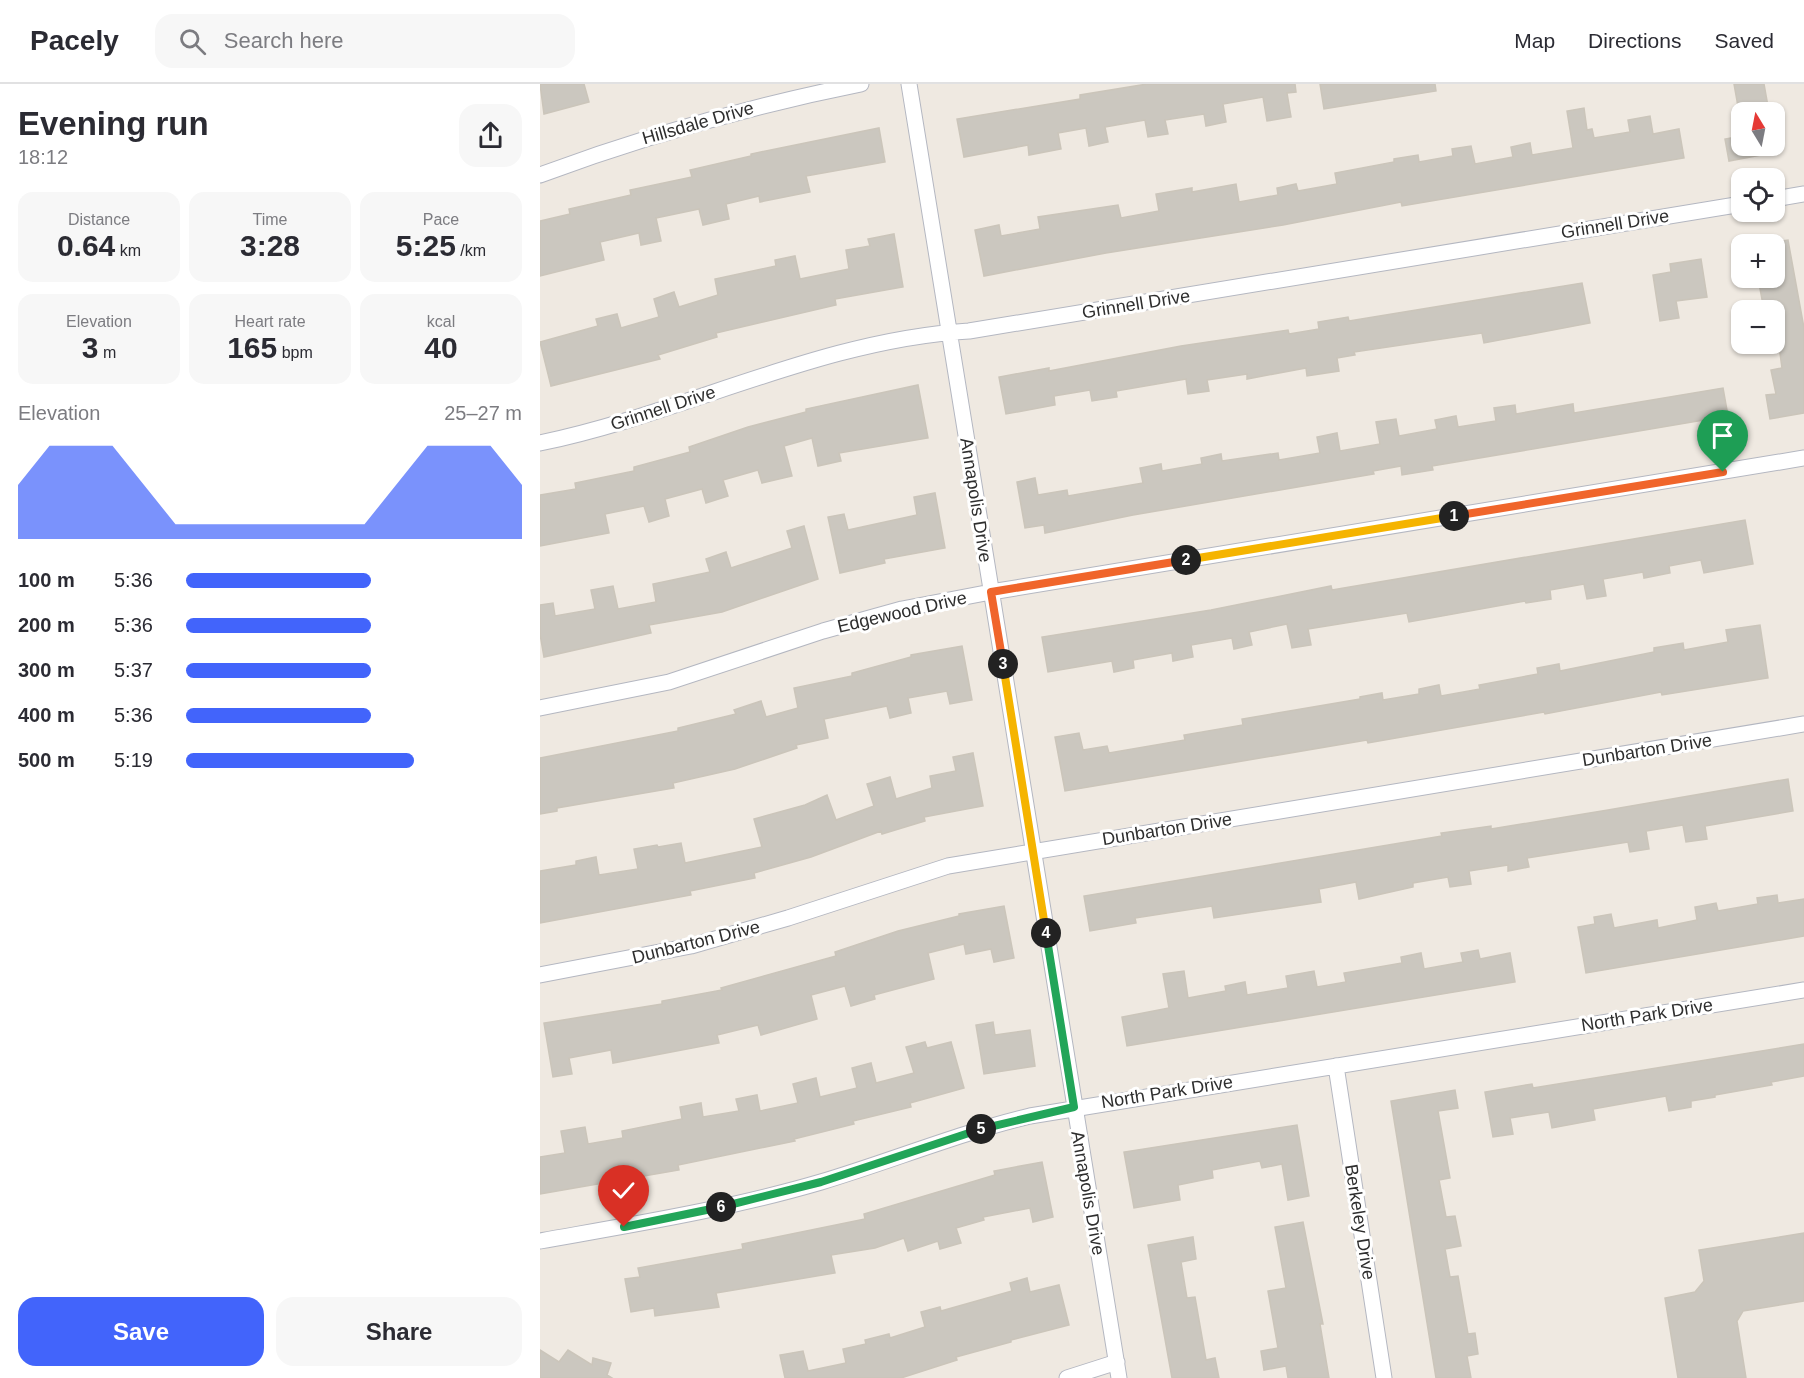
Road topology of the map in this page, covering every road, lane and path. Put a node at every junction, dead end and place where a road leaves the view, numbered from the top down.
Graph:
1 (861, 84) edge
2 (909, 84) edge
3 (540, 175) edge
4 (1804, 194) edge
5 (1785, 197) edge
6 (1731, 206) edge
7 (948, 333) junction
8 (540, 443) edge
9 (1804, 458) edge
10 (991, 592) junction
11 (540, 708) edge
12 (1804, 724) edge
13 (1032, 850) junction
14 (540, 975) edge
15 (1804, 990) edge
16 (1336, 1066) junction
17 (1074, 1107) junction
18 (540, 1241) edge
19 (1117, 1362) junction
20 (1067, 1378) edge
21 (1119, 1378) edge
22 (1384, 1378) edge

1 - 3 street, Hillsdale Drive
2 - 7 street, Annapolis Drive
4 - 5 street
6 - 7 street, Grinnell Drive
7 - 8 street, Grinnell Drive
7 - 10 street, Annapolis Drive
9 - 10 street, Edgewood Drive
10 - 11 street, Edgewood Drive
10 - 13 street, Annapolis Drive
12 - 13 street, Dunbarton Drive
13 - 14 street, Dunbarton Drive
13 - 17 street, Annapolis Drive
15 - 16 street, North Park Drive
16 - 17 street, North Park Drive
16 - 22 street, Berkeley Drive
17 - 18 street, North Park Drive
17 - 19 street, Annapolis Drive
19 - 20 street
19 - 21 street, Annapolis Drive

